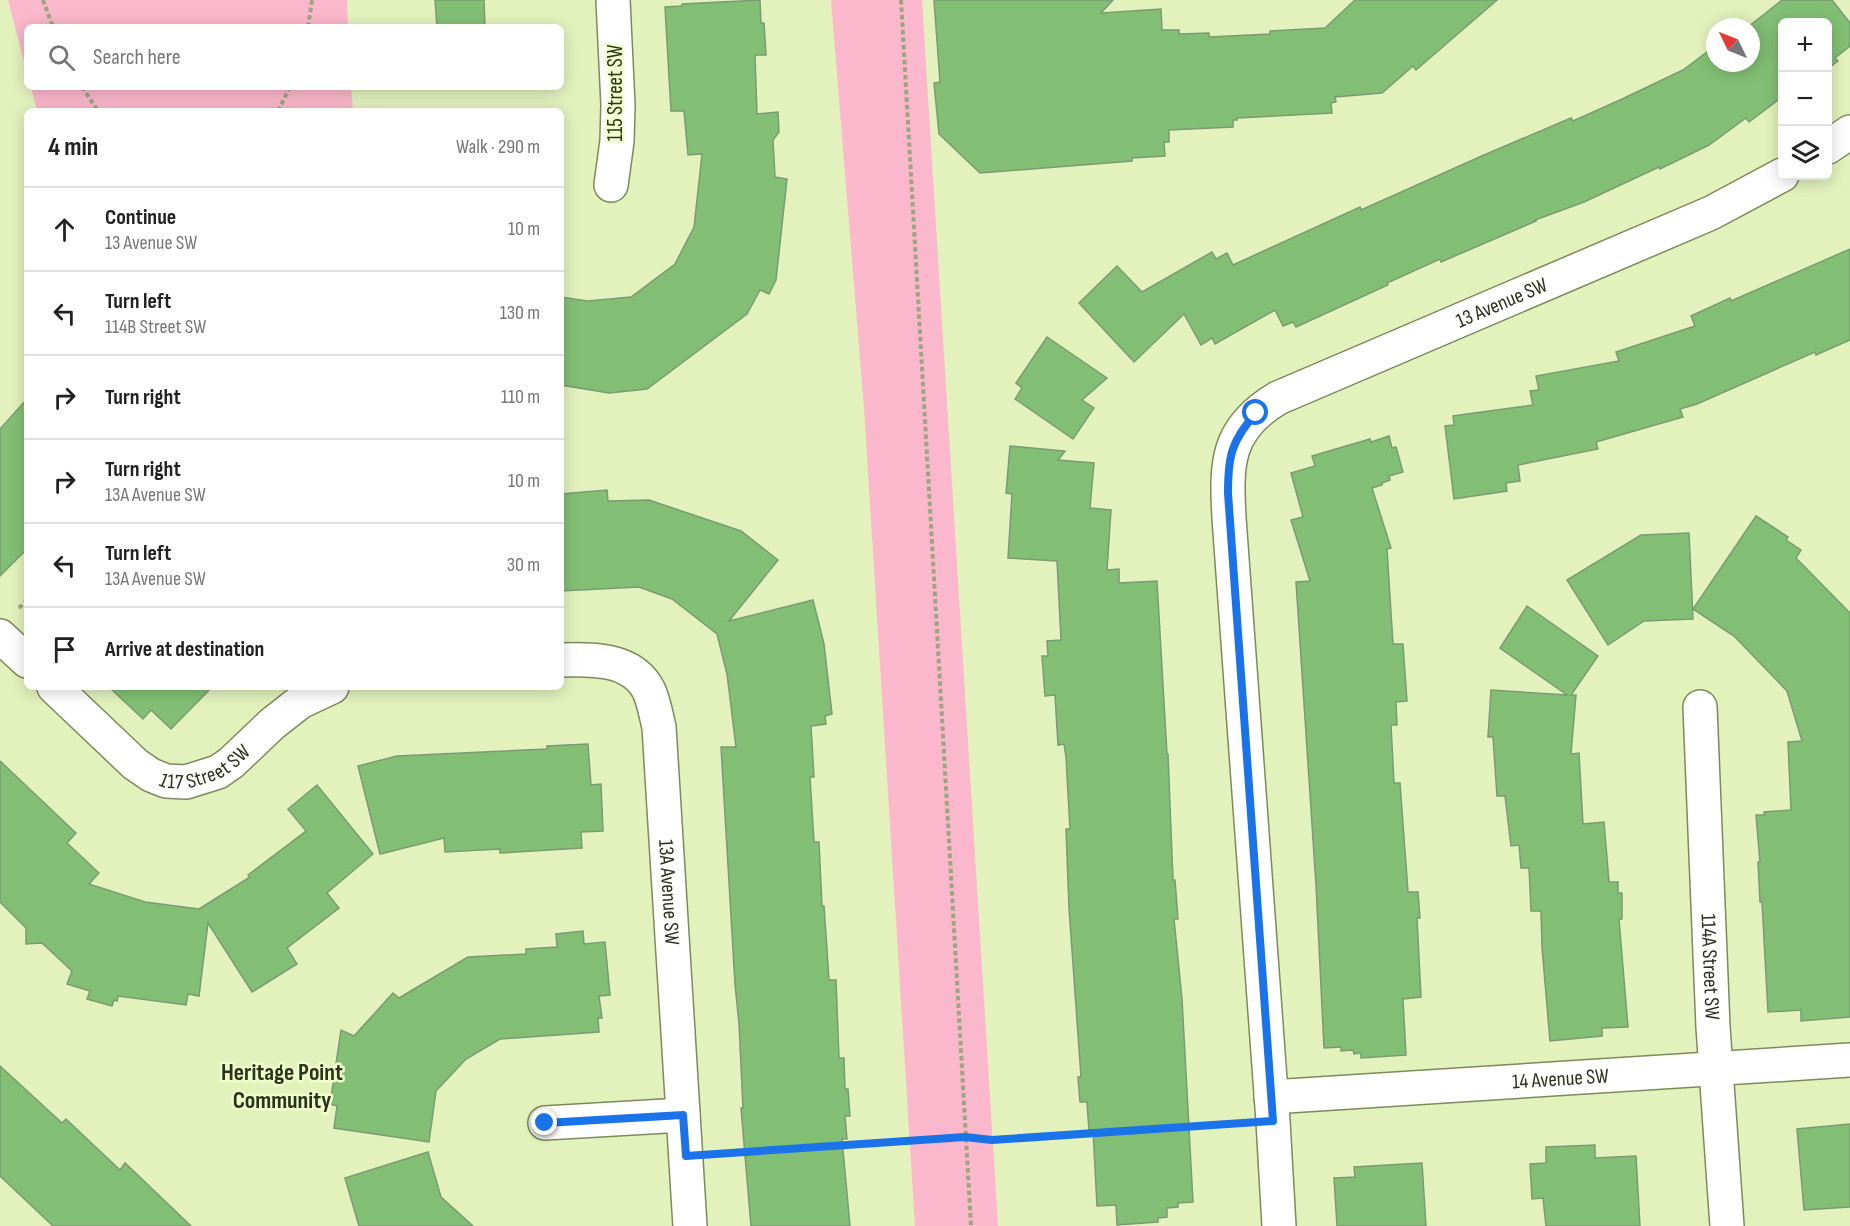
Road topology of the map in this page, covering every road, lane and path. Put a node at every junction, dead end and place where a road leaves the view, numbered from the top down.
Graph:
1 (43, 0) edge
2 (312, 0) edge
3 (613, 0) edge
4 (901, 0) edge
5 (51, 24) edge
6 (308, 24) edge
7 (84, 90) edge
8 (288, 90) edge
9 (96, 108) edge
10 (280, 108) edge
11 (1850, 132) edge
12 (1832, 144) edge
13 (1778, 177) edge
14 (611, 185) dead end
15 (0, 636) edge
16 (24, 658) edge
17 (564, 660) edge
18 (57, 690) edge
19 (326, 690) edge
20 (1700, 707) dead end
21 (1850, 1060) edge
22 (1716, 1068) junction
23 (1272, 1109) junction
24 (683, 1115) junction
25 (545, 1123) dead end
26 (965, 1137) junction
27 (686, 1156) junction
28 (690, 1226) edge
29 (971, 1226) edge
30 (1279, 1226) edge
31 (1727, 1226) edge

1 - 5 path
2 - 6 path
3 - 14 street, 115 Street SW
4 - 26 path
7 - 9 path
8 - 10 path
11 - 12 street
13 - 23 street, 13 Avenue SW
15 - 16 street
17 - 24 street, 13A Avenue SW
18 - 19 street, 117 Street SW
20 - 22 street, 114A Street SW
21 - 22 street, 14 Avenue SW
22 - 23 street, 14 Avenue SW
22 - 31 street, 114A Street SW
23 - 26 path
23 - 30 street
24 - 25 street
24 - 27 street, 13A Avenue SW
26 - 27 path
26 - 29 path
27 - 28 street, 13A Avenue SW

